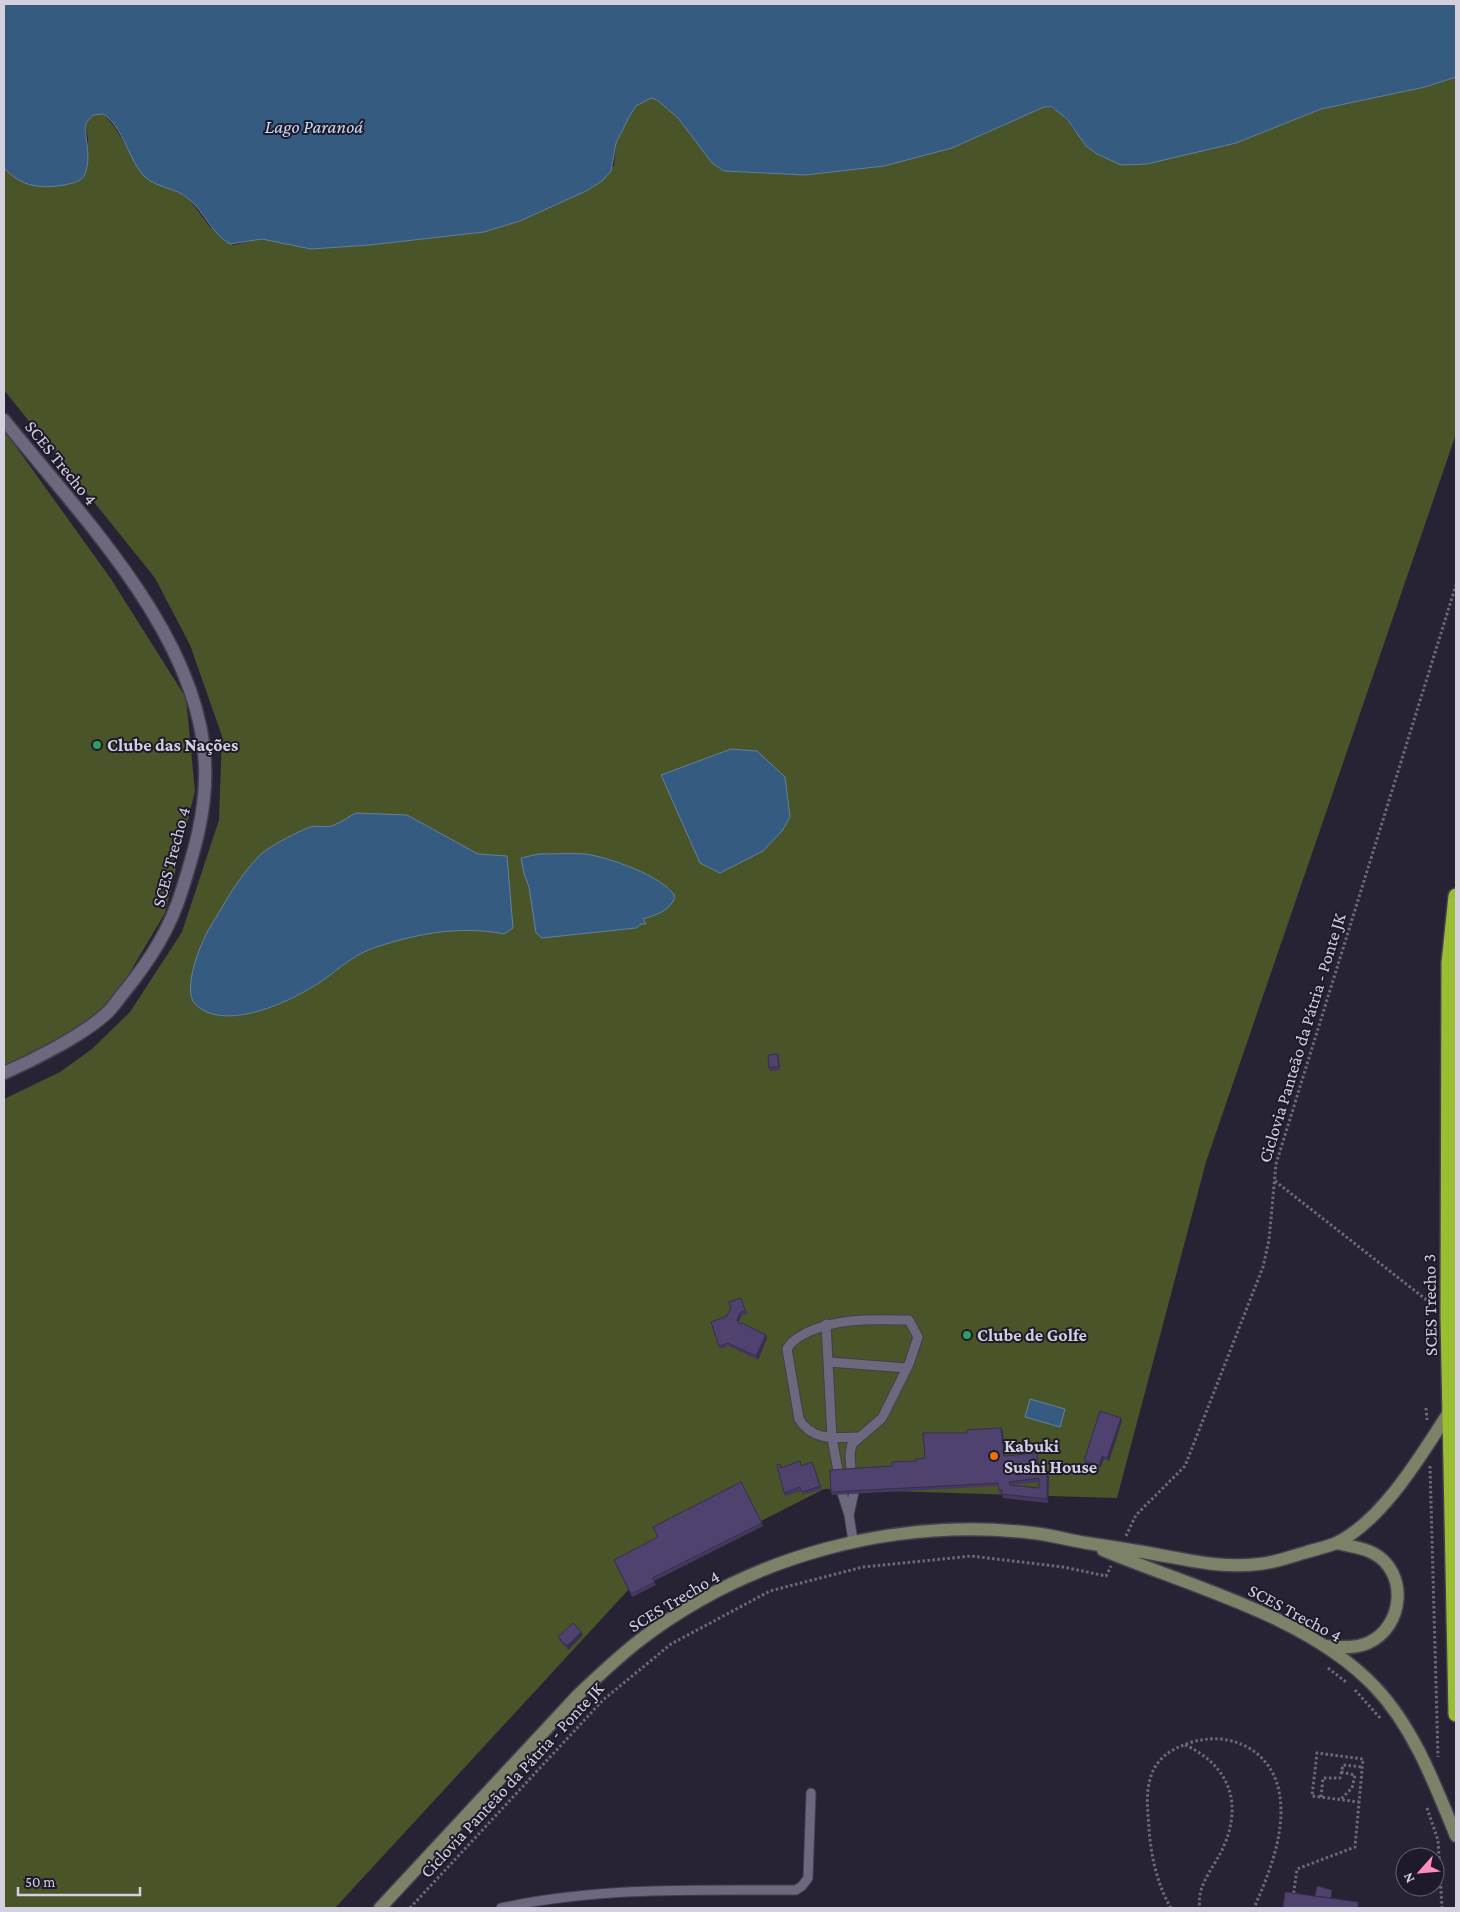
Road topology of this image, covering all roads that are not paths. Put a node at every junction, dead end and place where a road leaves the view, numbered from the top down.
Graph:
1 (4, 420) edge
2 (1456, 896) edge
3 (4, 1073) edge
4 (826, 1324) junction
5 (829, 1362) junction
6 (907, 1368) junction
7 (1451, 1409) junction
8 (858, 1437) junction
9 (832, 1438) junction
10 (850, 1470) edge
11 (838, 1471) edge
12 (854, 1492) edge
13 (842, 1493) edge
14 (849, 1515) junction
15 (853, 1541) junction
16 (1336, 1543) junction
17 (1116, 1556) junction
18 (1326, 1646) junction
19 (1456, 1714) edge
20 (811, 1793) dead end
21 (1456, 1836) edge
22 (380, 1908) edge
23 (501, 1908) edge

1 - 3 street, SCES Trecho 4
2 - 7 highway, SCES Trecho 3
4 - 5 lane
4 - 6 lane
4 - 9 lane
5 - 6 lane
5 - 9 lane
6 - 8 lane
7 - 16 street, SCES Trecho 4
7 - 19 highway, SCES Trecho 3
8 - 9 lane
8 - 10 lane
9 - 11 lane
12 - 14 lane
13 - 14 lane
14 - 15 lane
15 - 17 street, SCES Trecho 4
15 - 22 street, SCES Trecho 4
16 - 17 street, SCES Trecho 4
16 - 18 street
17 - 18 street, SCES Trecho 4
18 - 21 street, SCES Trecho 4
20 - 23 lane

